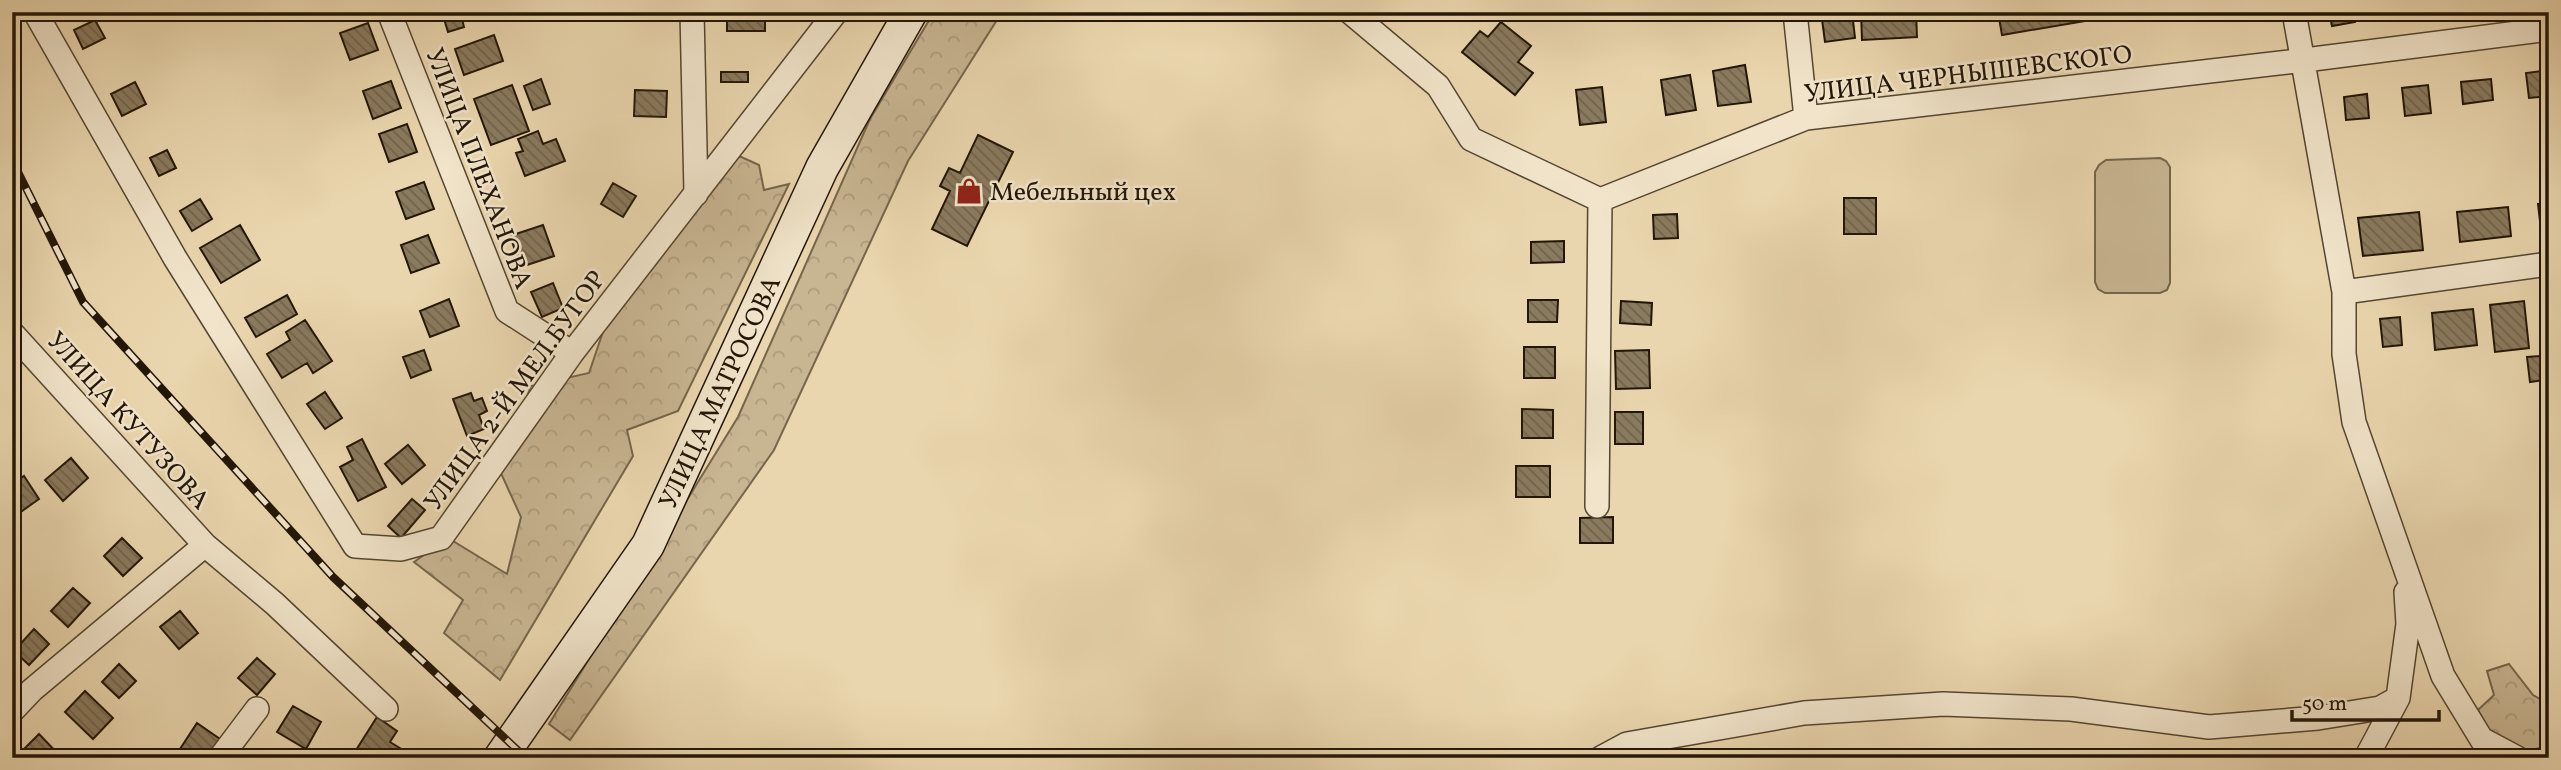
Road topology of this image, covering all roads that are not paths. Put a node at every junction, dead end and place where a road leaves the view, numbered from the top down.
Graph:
1 (34, 12) edge
2 (389, 12) edge
3 (692, 12) edge
4 (836, 12) edge
5 (911, 12) edge
6 (1350, 12) edge
7 (1796, 12) edge
8 (2294, 12) edge
9 (2520, 22) edge
10 (2549, 29) edge
11 (2305, 60) junction
12 (1806, 118) junction
13 (696, 194) junction
14 (1600, 200) junction
15 (2549, 264) edge
16 (2344, 292) junction
17 (12, 334) edge
18 (572, 353) junction
19 (1597, 506) dead end
20 (205, 545) junction
21 (2405, 568) junction
22 (2398, 698) junction
23 (257, 709) dead end
24 (386, 709) dead end
25 (12, 711) edge
26 (2489, 750) edge
27 (501, 757) edge
28 (220, 758) edge
29 (1601, 758) edge
30 (2366, 758) edge
31 (2517, 758) edge

1 - 18 street, УЛИЦА 2-Й МЕЛ.БУГОР
2 - 18 street, УЛИЦА ПЛЕХАНОВА
3 - 13 street
4 - 13 street, УЛИЦА 2-Й МЕЛ.БУГОР
5 - 27 main road, УЛИЦА МАТРОСОВА
6 - 14 street
7 - 12 street
8 - 11 street
9 - 10 street, УЛИЦА ЧЕРНЫШЕВСКОГО
9 - 11 street, УЛИЦА ЧЕРНЫШЕВСКОГО
11 - 12 street, УЛИЦА ЧЕРНЫШЕВСКОГО
11 - 16 street
12 - 14 street, УЛИЦА ЧЕРНЫШЕВСКОГО
13 - 18 street, УЛИЦА 2-Й МЕЛ.БУГОР
14 - 19 street
15 - 16 street
16 - 21 street
17 - 20 street, УЛИЦА КУТУЗОВА
20 - 24 street, УЛИЦА КУТУЗОВА
20 - 25 street, УЛИЦА КУТУЗОВА
21 - 22 street
21 - 26 street
22 - 29 street
22 - 30 street
23 - 28 street
26 - 31 street

